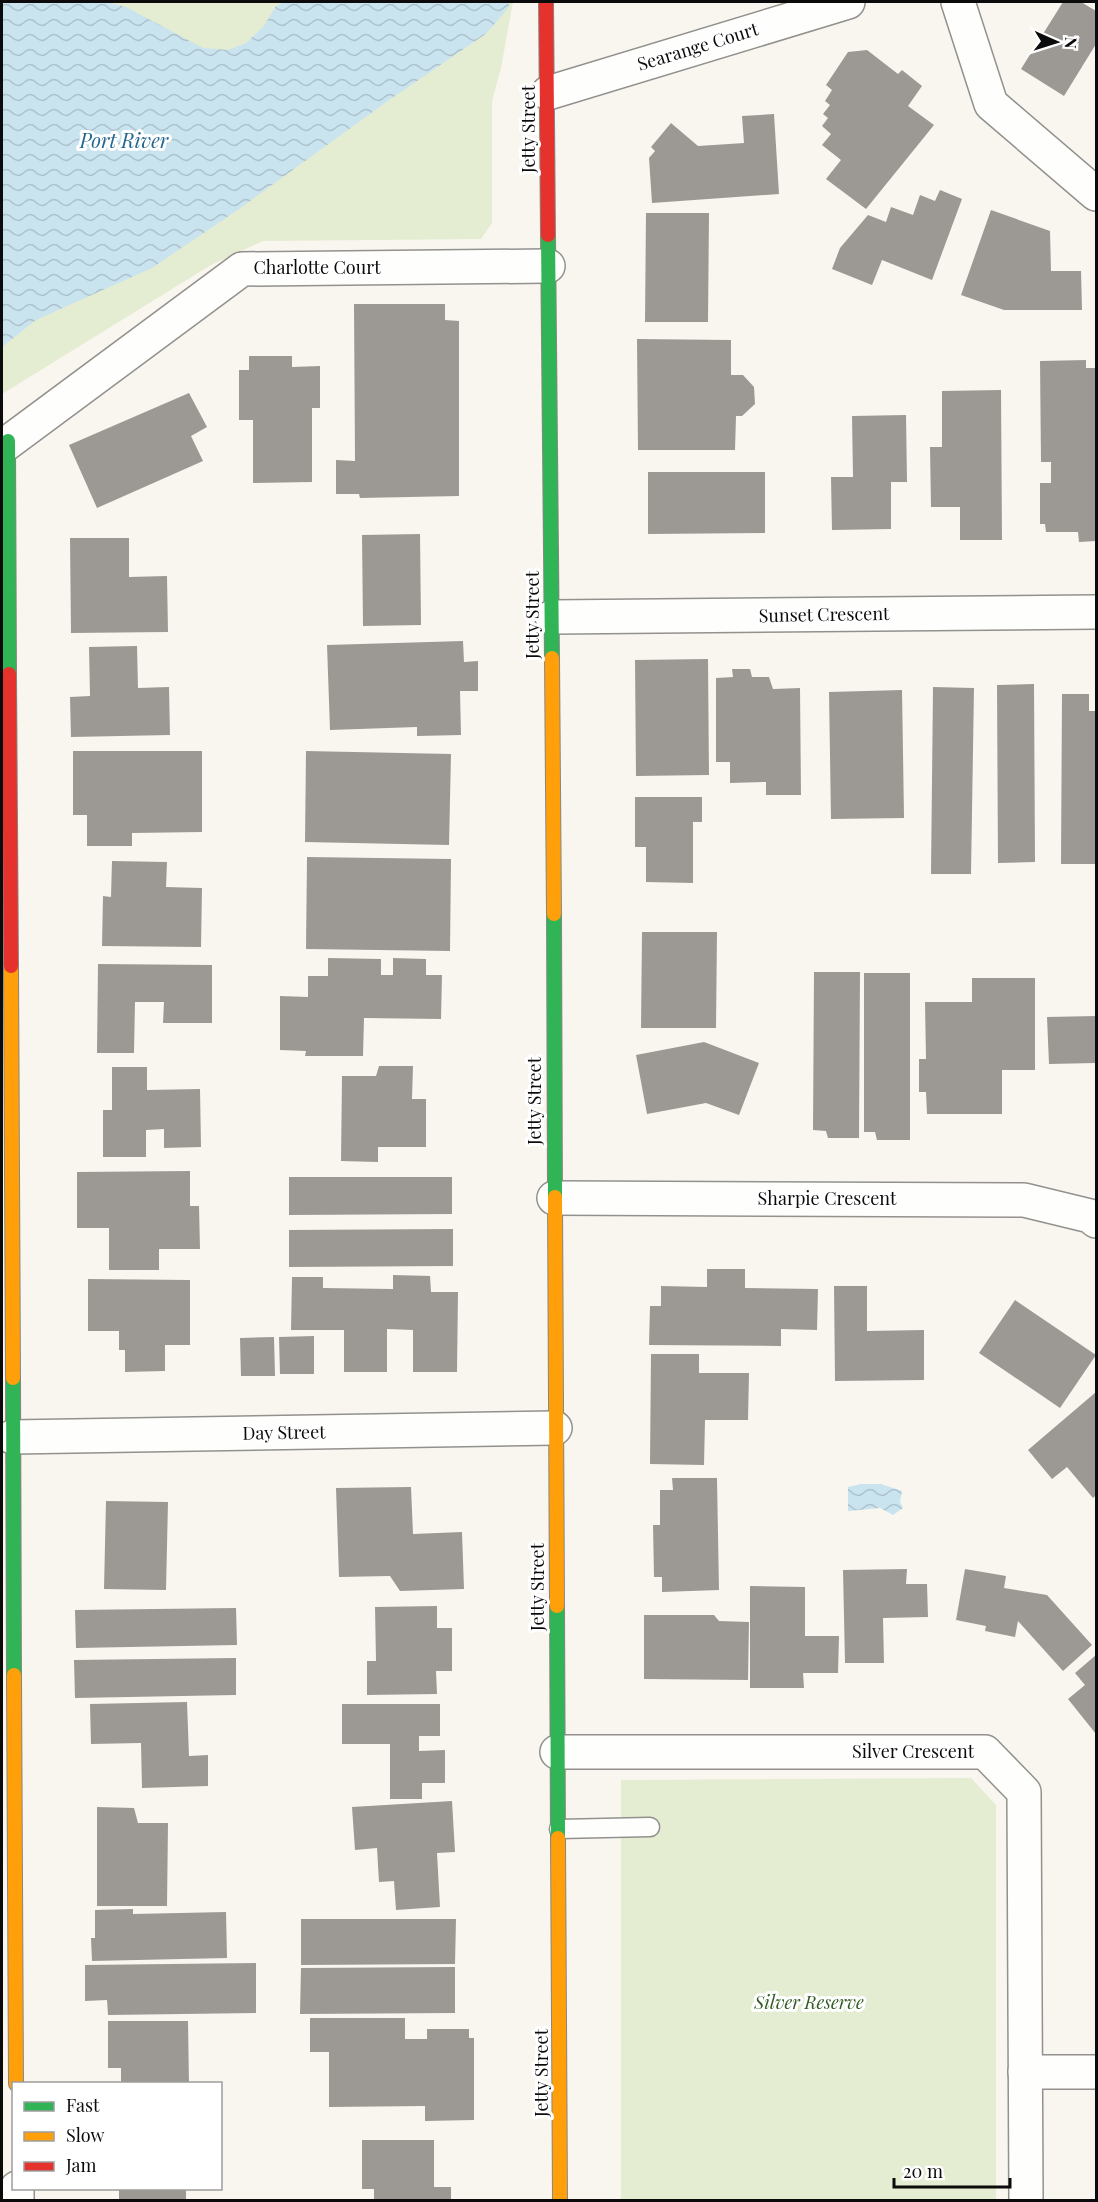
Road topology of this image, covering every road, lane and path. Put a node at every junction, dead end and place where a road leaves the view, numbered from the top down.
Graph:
1 (546, 2) edge
2 (848, 2) edge
3 (958, 2) edge
4 (548, 93) junction
5 (1096, 194) edge
6 (548, 266) junction
7 (5, 444) edge
8 (1096, 612) edge
9 (552, 617) junction
10 (554, 1198) junction
11 (1096, 1221) edge
12 (555, 1428) junction
13 (12, 1437) junction
14 (557, 1752) junction
15 (650, 1827) dead end
16 (559, 1829) junction
17 (1025, 2072) junction
18 (1096, 2072) edge
19 (16, 2082) edge
20 (560, 2200) edge
21 (1026, 2200) edge

1 - 4 street, Jetty Street
2 - 4 street, Searange Court
3 - 5 street
4 - 6 street, Jetty Street
6 - 7 street, Charlotte Court
6 - 9 street, Jetty Street
7 - 13 street
8 - 9 street, Sunset Crescent
9 - 10 street, Jetty Street
10 - 11 street, Sharpie Crescent
10 - 12 street, Jetty Street
12 - 13 street, Day Street
12 - 14 street, Jetty Street
13 - 19 street
14 - 16 street, Jetty Street
14 - 17 street, Silver Crescent
15 - 16 lane
16 - 20 street, Jetty Street
17 - 18 street
17 - 21 street, Silver Crescent

